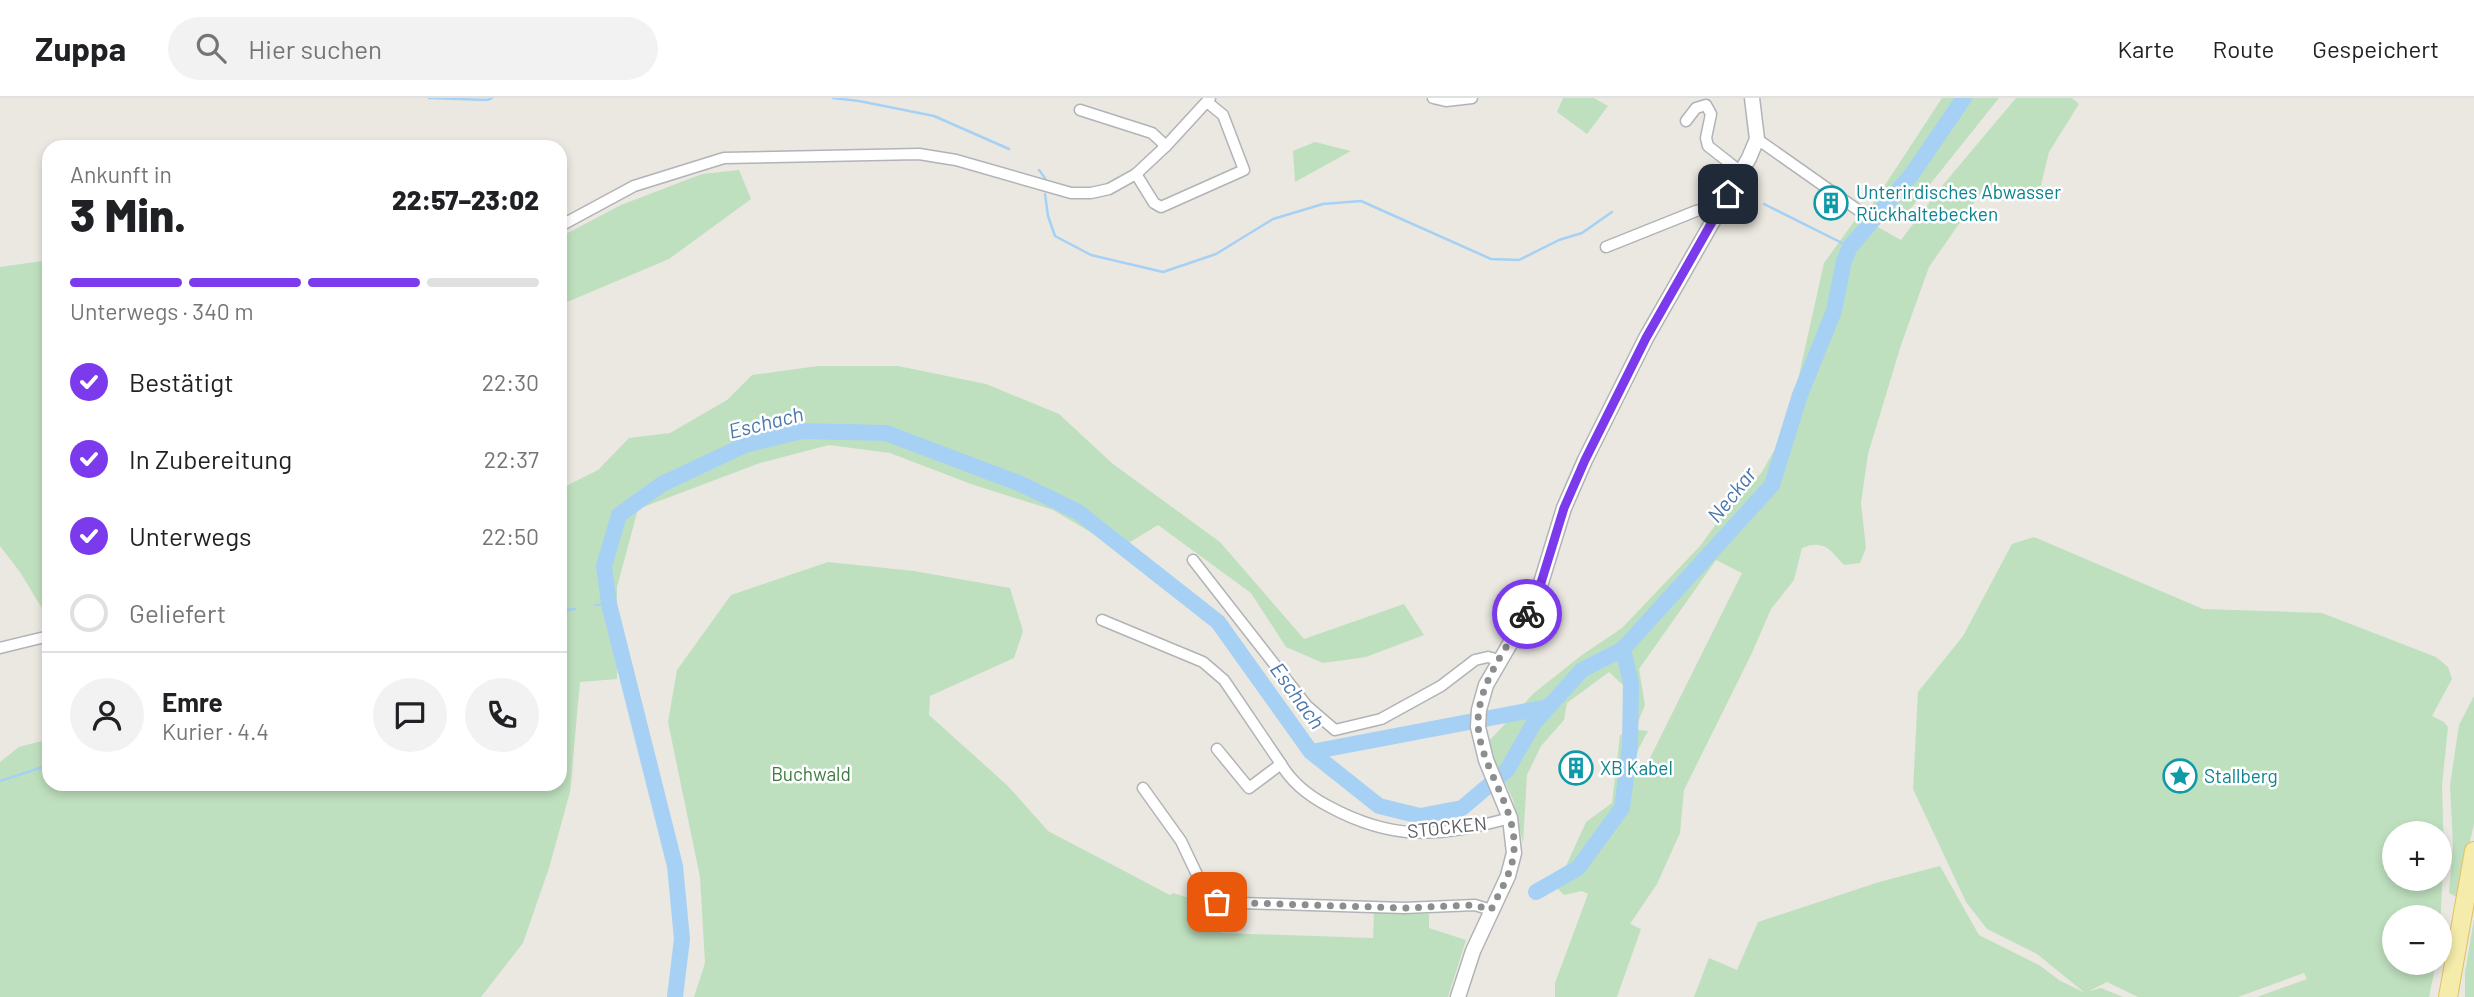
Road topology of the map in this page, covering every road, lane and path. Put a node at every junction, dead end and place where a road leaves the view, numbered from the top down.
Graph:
1 (1433, 98) edge
2 (1472, 98) edge
3 (1752, 98) edge
4 (1208, 100) edge
5 (1080, 110) dead end
6 (1686, 121) dead end
7 (1756, 139) junction
8 (1166, 146) junction
9 (1741, 172) junction
10 (1136, 174) junction
11 (1719, 210) junction
12 (1858, 210) dead end
13 (567, 222) edge
14 (1606, 247) dead end
15 (1193, 560) dead end
16 (1102, 620) dead end
17 (42, 638) edge
18 (0, 648) edge
19 (1499, 660) junction
20 (1217, 749) dead end
21 (1281, 764) junction
22 (1143, 789) dead end
23 (1510, 818) junction
24 (2474, 851) edge
25 (1491, 910) junction
26 (1458, 997) edge
27 (2448, 997) edge

1 - 2 street
3 - 7 street
4 - 8 street
4 - 10 street
5 - 8 street
6 - 9 street
7 - 9 street
7 - 12 street
8 - 10 street
9 - 11 street
10 - 13 street
11 - 14 street
11 - 19 street
15 - 19 street
16 - 21 street, STOCKEN
17 - 18 street
19 - 23 street
20 - 21 street
21 - 23 street, STOCKEN
22 - 25 street
23 - 25 street
24 - 27 main road
25 - 26 street

